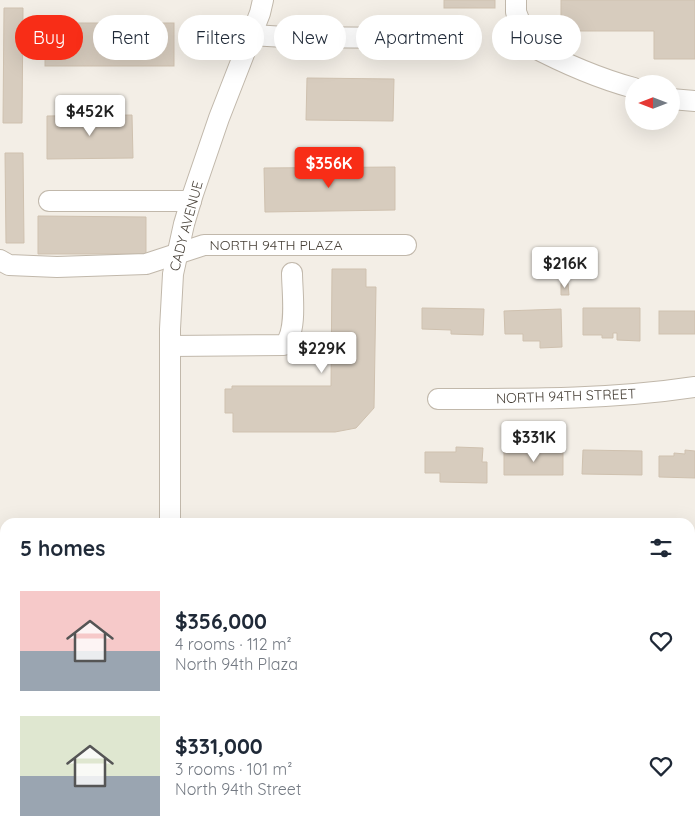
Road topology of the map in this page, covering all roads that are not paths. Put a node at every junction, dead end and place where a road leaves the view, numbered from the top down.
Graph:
1 (263, 0) edge
2 (516, 0) edge
3 (259, 15) edge
4 (264, 36) edge
5 (356, 38) edge
6 (242, 60) edge
7 (625, 86) edge
8 (680, 100) edge
9 (695, 101) edge
10 (49, 201) dead end
11 (191, 201) junction
12 (406, 245) dead end
13 (178, 254) junction
14 (0, 260) edge
15 (292, 273) dead end
16 (170, 346) junction
17 (695, 387) edge
18 (438, 399) dead end
19 (170, 518) edge

1 - 3 street, CADY AVENUE
2 - 7 street
4 - 5 street
6 - 11 street, CADY AVENUE
8 - 9 street
10 - 11 street
11 - 13 street, CADY AVENUE
12 - 13 street, NORTH 94TH PLAZA
13 - 14 street, NORTH 94TH PLAZA
13 - 16 street, CADY AVENUE
15 - 16 street
16 - 19 street, CADY AVENUE
17 - 18 street, NORTH 94TH STREET

